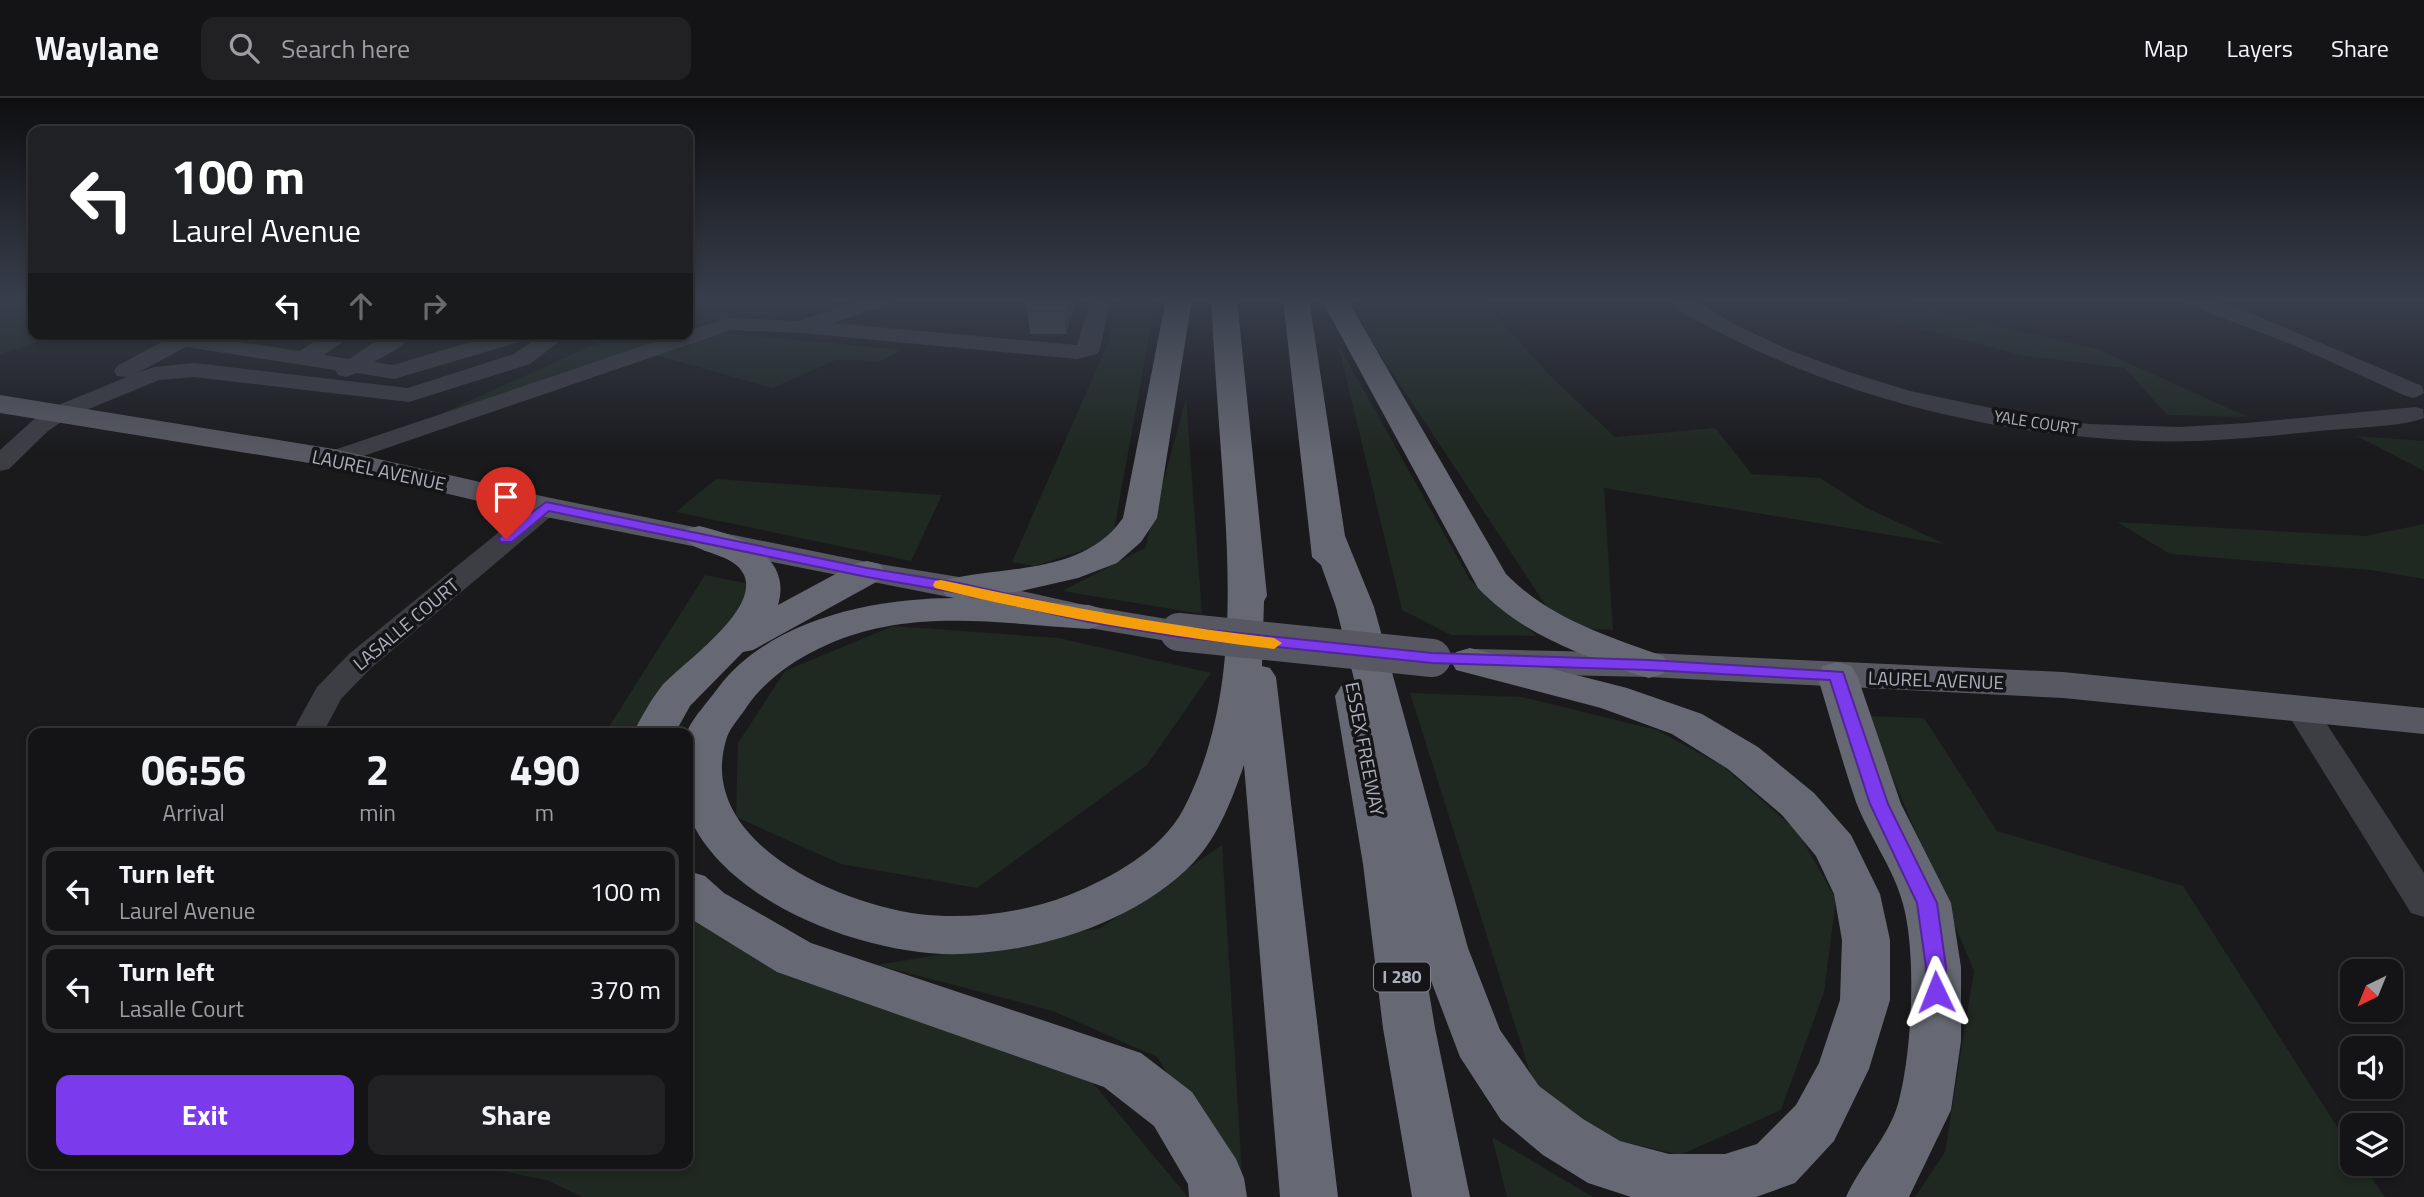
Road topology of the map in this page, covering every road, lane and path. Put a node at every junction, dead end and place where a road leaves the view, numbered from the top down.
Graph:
1 (157, 350) edge
2 (258, 350) edge
3 (316, 350) edge
4 (378, 350) edge
5 (467, 350) edge
6 (535, 350) edge
7 (652, 350) edge
8 (1058, 350) edge
9 (1084, 350) edge
10 (1170, 350) edge
11 (1228, 350) edge
12 (1304, 350) edge
13 (1363, 350) edge
14 (1773, 350) edge
15 (2325, 350) edge
16 (303, 358) junction
17 (422, 364) junction
18 (352, 366) junction
19 (443, 384) junction
20 (322, 386) junction
21 (2419, 403) edge
22 (0, 404) edge
23 (64, 410) junction
24 (334, 458) junction
25 (0, 464) edge
26 (546, 507) junction
27 (1326, 532) junction
28 (699, 536) junction
29 (867, 572) junction
30 (1247, 572) junction
31 (959, 588) junction
32 (1089, 617) junction
33 (726, 648) junction
34 (1451, 659) junction
35 (1649, 665) junction
36 (1837, 675) junction
37 (2300, 708) junction
38 (2424, 721) edge
39 (312, 725) dead end
40 (657, 728) edge
41 (693, 893) edge
42 (2424, 903) edge
43 (1218, 1197) edge
44 (1309, 1197) edge
45 (1441, 1197) edge
46 (1875, 1197) edge

1 - 23 street
2 - 16 street
3 - 16 street
4 - 18 street
5 - 17 street
6 - 19 street
7 - 24 street
8 - 9 street
10 - 31 highway
11 - 30 highway
12 - 27 highway, ESSEX FREEWAY / I 280
13 - 35 highway
14 - 21 street, YALE COURT
15 - 21 street
16 - 18 street
17 - 18 street
17 - 19 street
18 - 20 street
19 - 20 street
20 - 23 street
22 - 23 main road, LAUREL AVENUE
23 - 24 main road, LAUREL AVENUE
23 - 25 street
24 - 26 main road, LAUREL AVENUE
26 - 28 main road, LAUREL AVENUE
26 - 39 street, LASALLE COURT
27 - 34 highway
27 - 45 highway, ESSEX FREEWAY / I 280
28 - 29 main road, LAUREL AVENUE
28 - 33 highway
29 - 31 main road, LAUREL AVENUE
29 - 33 highway
30 - 32 highway
30 - 44 highway
31 - 32 main road, LAUREL AVENUE
32 - 34 main road, LAUREL AVENUE, bridge
33 - 40 highway
34 - 35 main road, LAUREL AVENUE
35 - 36 main road, LAUREL AVENUE
36 - 37 main road, LAUREL AVENUE
36 - 46 highway
37 - 38 main road, LAUREL AVENUE
37 - 42 street
41 - 43 highway

